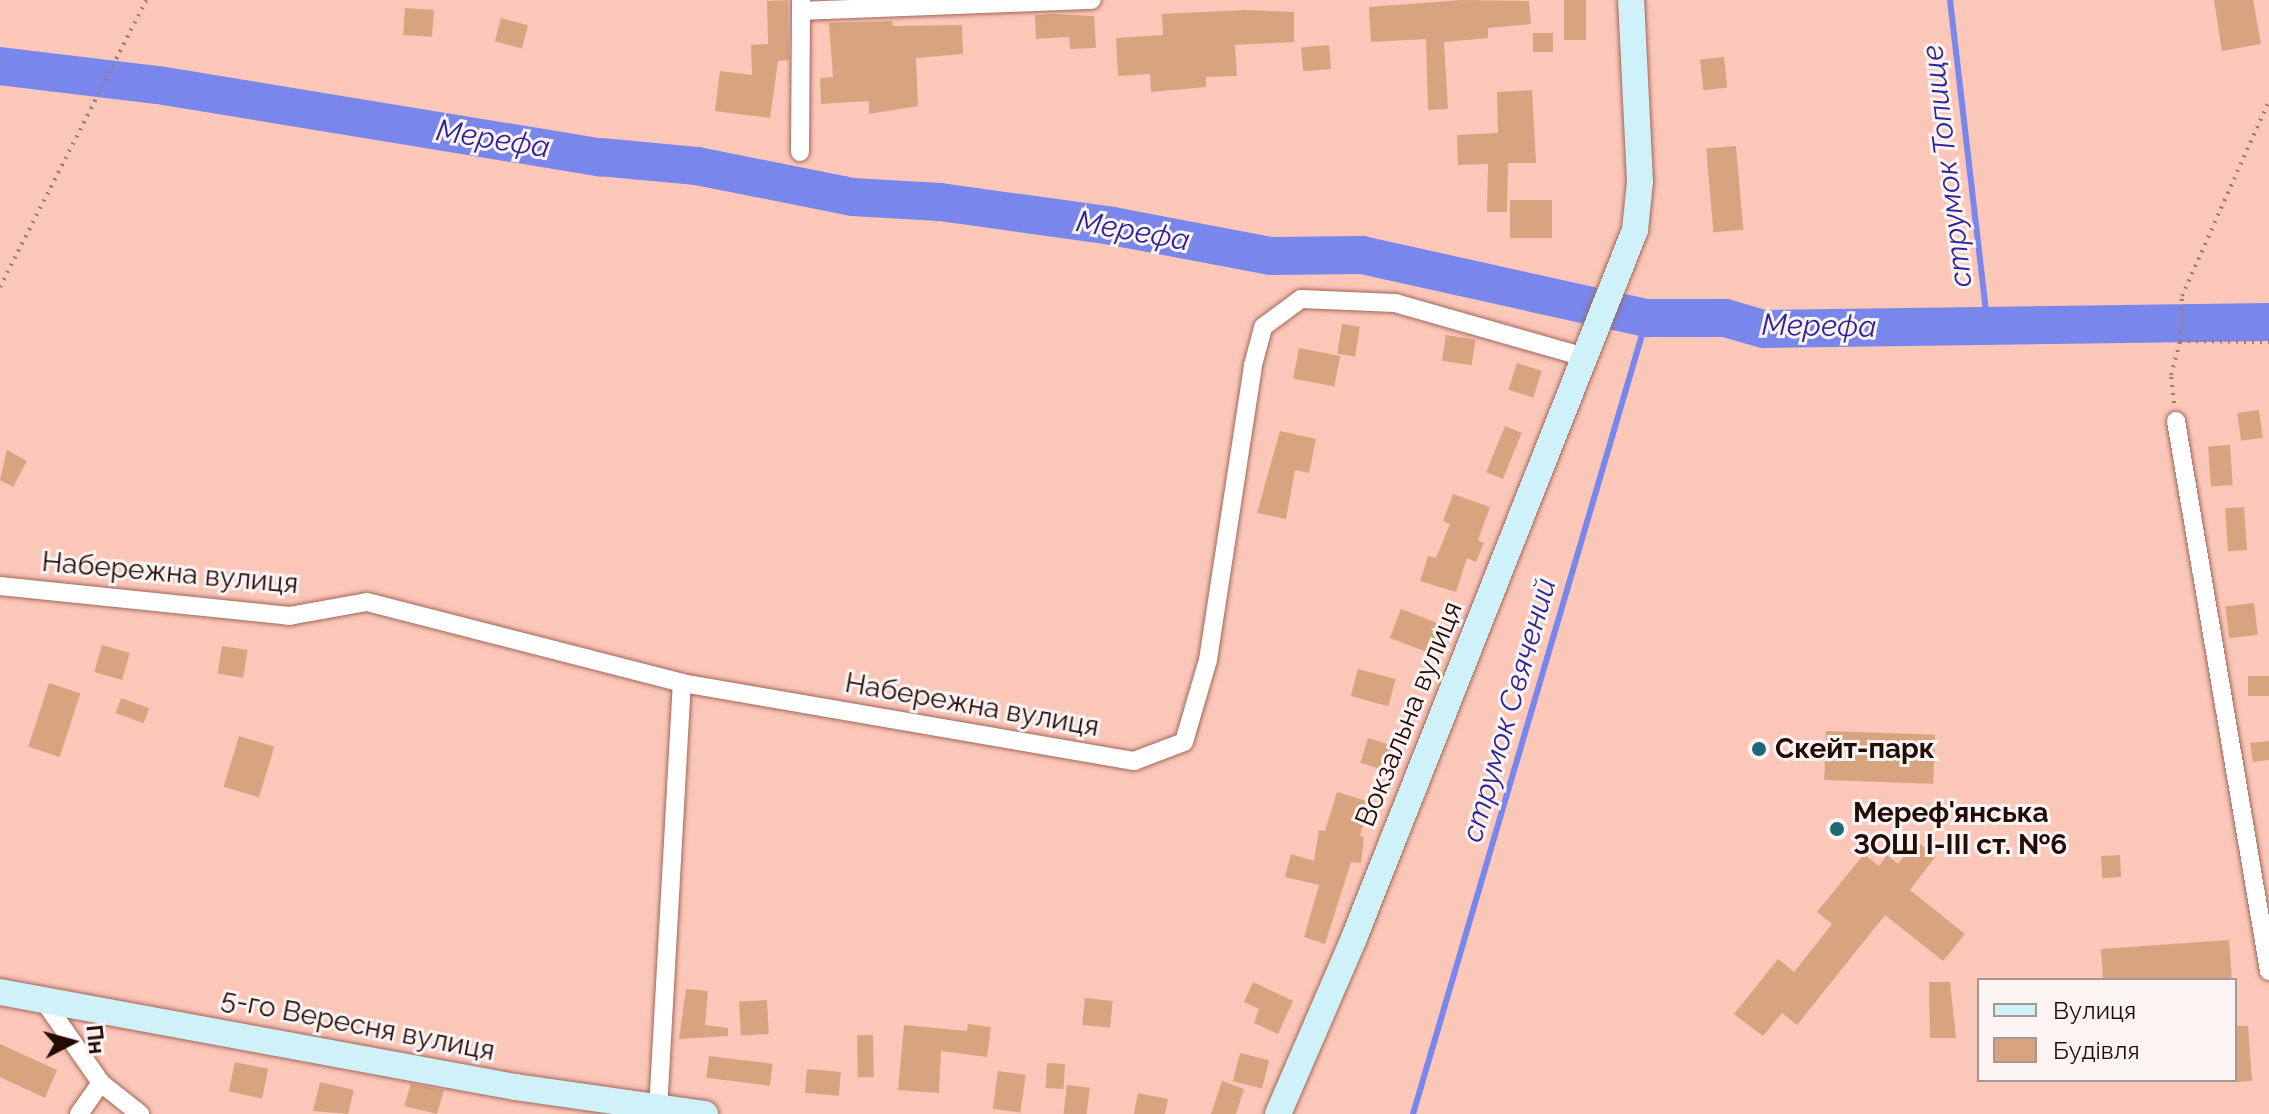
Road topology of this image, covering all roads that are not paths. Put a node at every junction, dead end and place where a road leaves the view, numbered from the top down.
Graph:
1 (1092, 0) edge
2 (1631, 0) edge
3 (801, 5) edge
4 (800, 152) dead end
5 (1591, 347) junction
6 (2176, 421) road end
7 (0, 586) edge
8 (682, 683) junction
9 (2261, 851) edge
10 (2269, 971) edge
11 (0, 992) edge
12 (42, 998) junction
13 (101, 1083) junction
14 (658, 1110) junction
15 (79, 1114) edge
16 (140, 1114) edge
17 (705, 1114) edge
18 (1278, 1114) edge

1 - 3 street
2 - 5 street, Вокзальна вулиця
3 - 4 street
5 - 8 street, Набережна вулиця
5 - 18 street, Вокзальна вулиця
6 - 9 street
7 - 8 street, Набережна вулиця
8 - 14 street
9 - 10 street
11 - 12 street, 5-го Вересня вулиця
12 - 13 street
12 - 14 street, 5-го Вересня вулиця
13 - 15 street
13 - 16 street
14 - 17 street, 5-го Вересня вулиця

